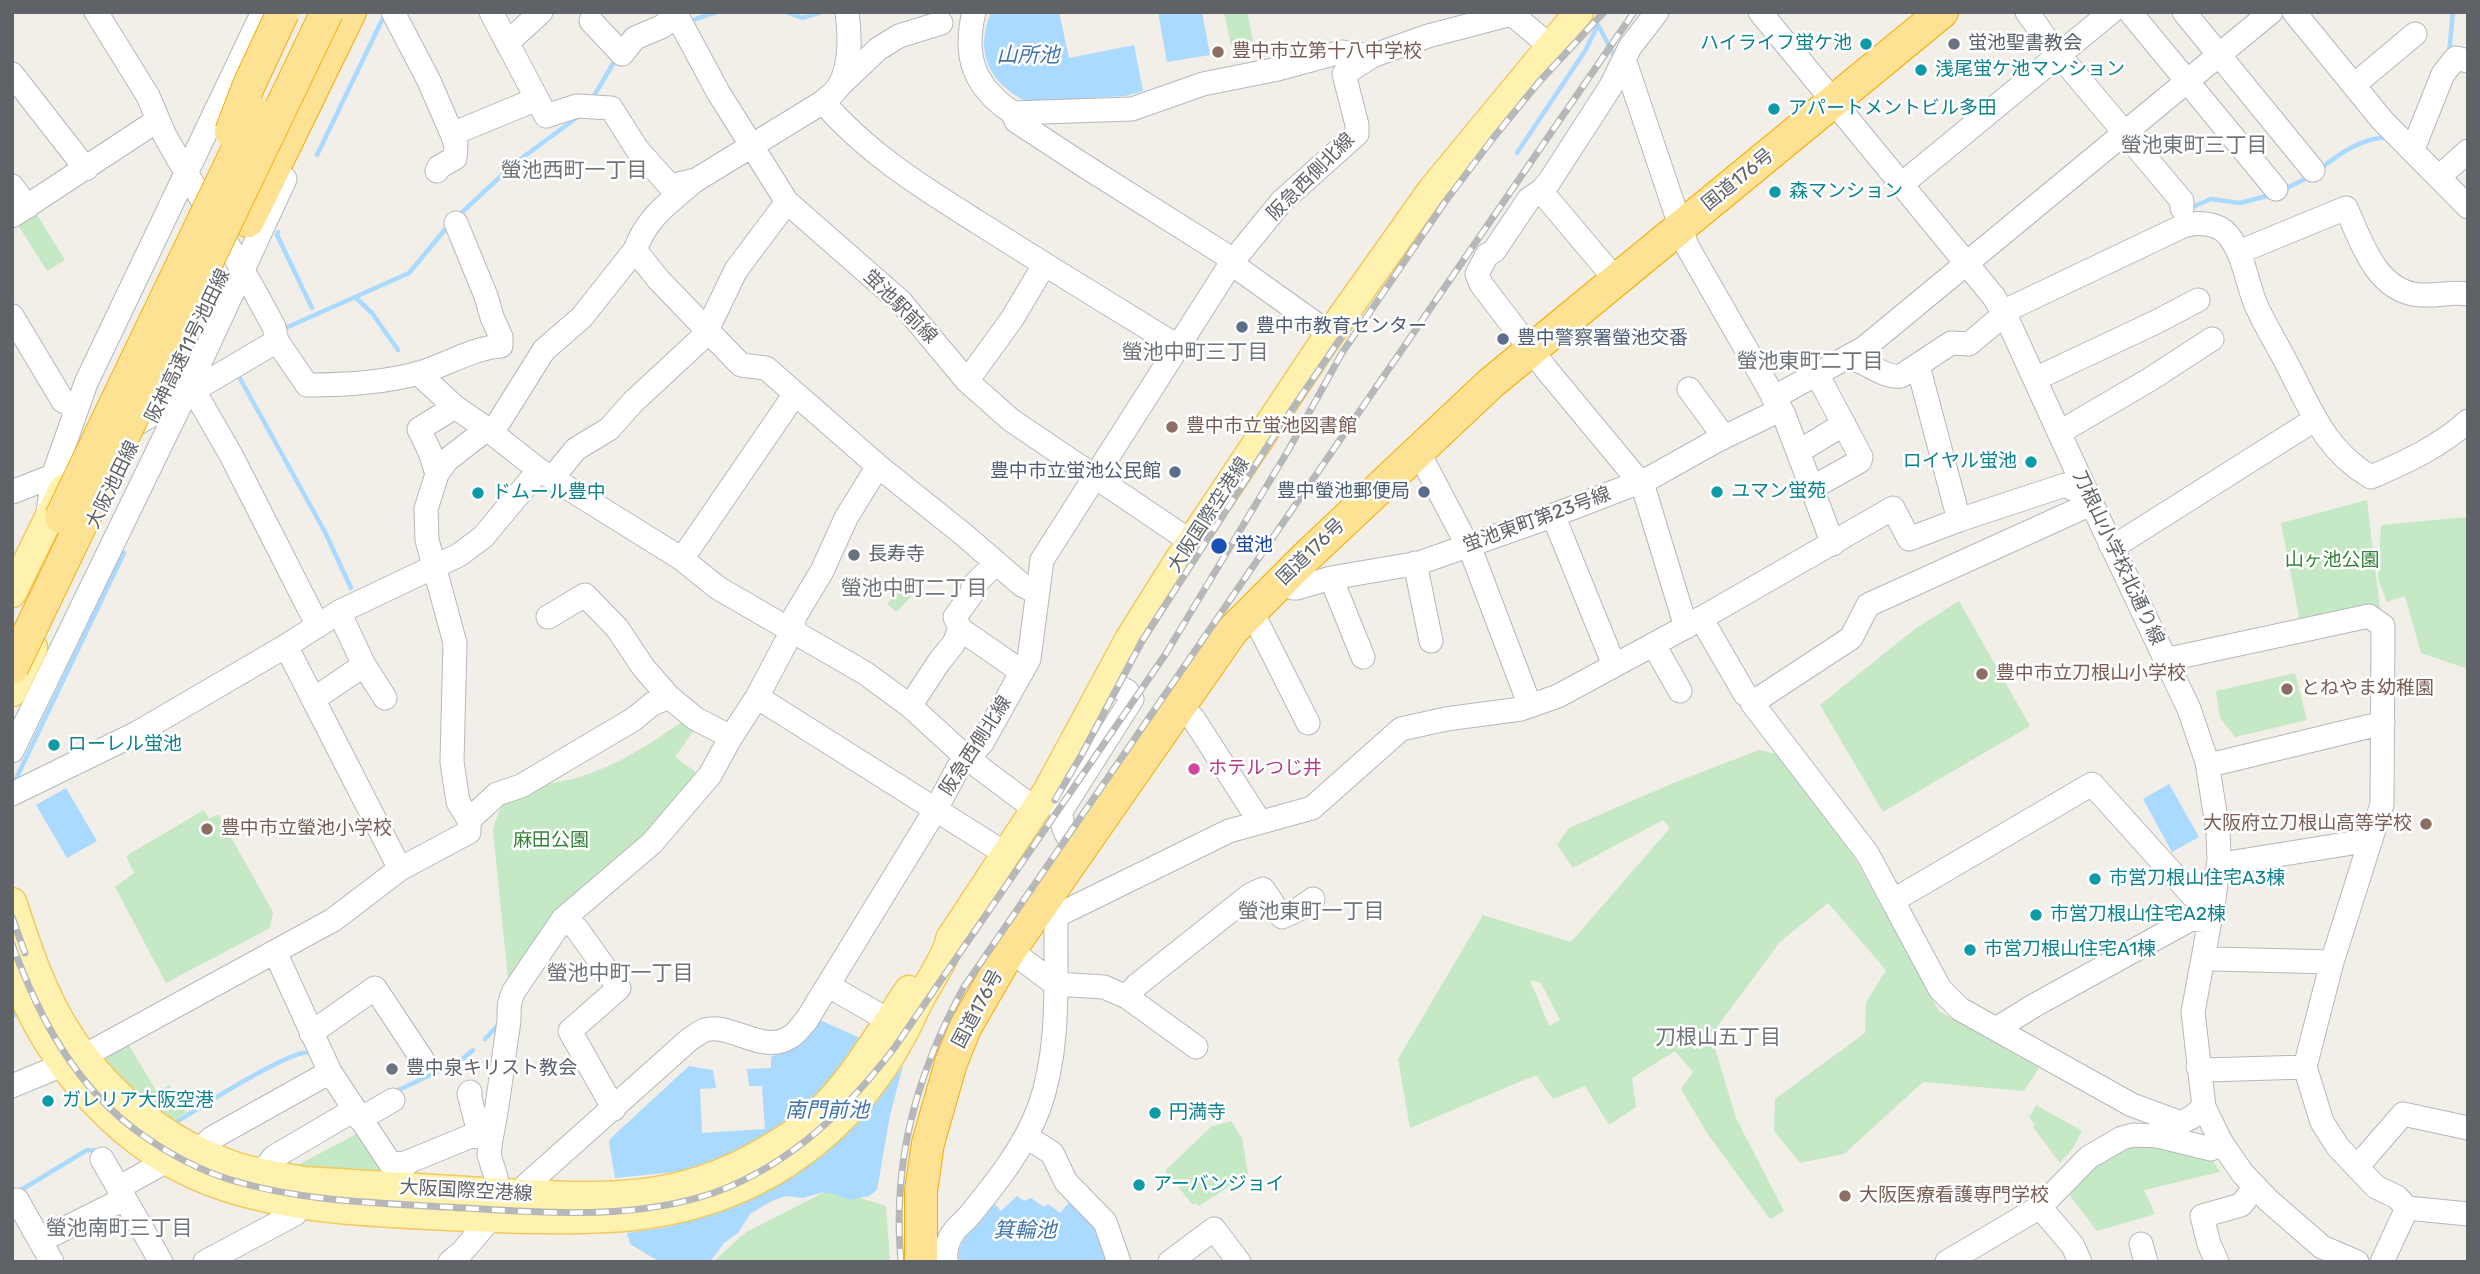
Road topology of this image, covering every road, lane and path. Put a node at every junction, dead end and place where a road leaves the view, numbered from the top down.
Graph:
1 (96, 12) edge
2 (263, 12) edge
3 (283, 12) edge
4 (291, 12) edge
5 (304, 12) edge
6 (327, 12) edge
7 (340, 12) edge
8 (350, 12) edge
9 (362, 12) edge
10 (393, 12) edge
11 (491, 12) edge
12 (541, 12) edge
13 (847, 12) edge
14 (974, 12) edge
15 (1579, 12) edge
16 (1657, 12) edge
17 (1760, 12) edge
18 (1942, 12) edge
19 (2027, 12) edge
20 (2112, 12) edge
21 (2130, 12) edge
22 (2184, 12) edge
23 (2271, 12) edge
24 (2294, 12) edge
25 (1512, 13) edge
26 (676, 14) edge
27 (591, 21) dead end
28 (942, 23) dead end
29 (2415, 34) dead end
30 (507, 43) junction
31 (1550, 47) junction
32 (2060, 54) junction
33 (2219, 55) junction
34 (1372, 56) junction
35 (1624, 59) junction
36 (2468, 61) edge
37 (12, 74) edge
38 (2186, 80) junction
39 (2354, 85) junction
40 (831, 94) junction
41 (537, 99) junction
42 (1833, 102) junction
43 (1013, 113) junction
44 (158, 120) junction
45 (2124, 132) junction
46 (452, 134) junction
47 (751, 147) junction
48 (2413, 149) junction
49 (2468, 150) edge
50 (86, 169) junction
51 (2313, 170) dead end
52 (437, 171) dead end
53 (186, 173) junction
54 (2439, 177) junction
55 (696, 180) junction
56 (1902, 184) junction
57 (12, 186) edge
58 (670, 186) junction
59 (2276, 189) dead end
60 (1541, 191) junction
61 (200, 198) junction
62 (787, 202) junction
63 (2468, 207) edge
64 (2182, 208) dead end
65 (20, 211) edge
66 (649, 221) junction
67 (456, 223) dead end
68 (1681, 227) junction
69 (228, 244) junction
70 (635, 250) junction
71 (2239, 252) junction
72 (1232, 261) junction
73 (1965, 264) junction
74 (1044, 265) junction
75 (243, 271) junction
76 (1616, 280) junction
77 (168, 293) junction
78 (2468, 294) edge
79 (2198, 300) dead end
80 (2004, 312) junction
81 (12, 316) edge
82 (707, 330) junction
83 (1330, 334) junction
84 (2212, 339) dead end
85 (277, 341) junction
86 (1179, 346) junction
87 (1532, 350) junction
88 (1849, 358) junction
89 (1920, 371) junction
90 (418, 373) junction
91 (1820, 379) junction
92 (2035, 379) junction
93 (967, 381) junction
94 (1689, 389) dead end
95 (189, 394) junction
96 (795, 394) junction
97 (1777, 404) junction
98 (77, 407) junction
99 (454, 407) junction
100 (144, 419) junction
101 (2314, 420) junction
102 (2468, 421) edge
103 (1844, 424) junction
104 (489, 431) junction
105 (2060, 432) junction
106 (1724, 437) junction
107 (1418, 451) junction
108 (1798, 452) junction
109 (878, 466) junction
110 (64, 469) junction
111 (437, 474) junction
112 (546, 474) junction
113 (1094, 477) junction
114 (1641, 481) junction
115 (1812, 488) junction
116 (12, 492) edge
117 (2086, 492) junction
118 (1553, 515) junction
119 (1959, 520) junction
120 (1190, 541) junction
121 (1833, 544) junction
122 (2110, 544) junction
123 (1467, 546) junction
124 (682, 559) junction
125 (996, 563) junction
126 (1415, 563) junction
127 (436, 567) junction
128 (1331, 578) junction
129 (1282, 581) junction
130 (1036, 592) junction
131 (12, 593) edge
132 (339, 612) junction
133 (1250, 613) junction
134 (548, 617) dead end
135 (12, 620) edge
136 (1694, 623) junction
137 (318, 626) junction
138 (960, 629) junction
139 (792, 632) junction
140 (1431, 641) dead end
141 (1654, 645) junction
142 (286, 646) junction
143 (1363, 657) dead end
144 (2164, 657) junction
145 (364, 664) junction
146 (1614, 665) junction
147 (12, 671) edge
148 (1022, 672) junction
149 (1107, 682) junction
150 (1680, 691) dead end
151 (12, 692) edge
152 (1745, 694) dead end
153 (669, 697) junction
154 (757, 697) junction
155 (385, 698) dead end
156 (314, 699) junction
157 (910, 706) junction
158 (1530, 706) junction
159 (1178, 707) junction
160 (1308, 723) dead end
161 (2383, 723) junction
162 (731, 737) junction
163 (12, 751) edge
164 (967, 758) junction
165 (2207, 762) junction
166 (12, 794) edge
167 (1035, 808) junction
168 (936, 809) junction
169 (1258, 819) dead end
170 (469, 820) junction
171 (2371, 840) junction
172 (1079, 851) junction
173 (1006, 854) junction
174 (2219, 860) junction
175 (400, 869) junction
176 (1313, 899) dead end
177 (1894, 900) junction
178 (12, 902) edge
179 (1049, 910) junction
180 (2212, 910) junction
181 (570, 923) junction
182 (950, 939) junction
183 (1010, 950) junction
184 (275, 952) junction
185 (2204, 955) junction
186 (2332, 962) junction
187 (12, 965) edge
188 (1055, 984) junction
189 (829, 986) junction
190 (1127, 997) junction
191 (888, 1020) junction
192 (1996, 1029) junction
193 (311, 1033) junction
194 (1196, 1047) dead end
195 (422, 1059) dead end
196 (74, 1061) junction
197 (871, 1066) junction
198 (2198, 1067) junction
199 (2305, 1067) junction
200 (330, 1072) junction
201 (12, 1086) edge
202 (470, 1092) dead end
203 (393, 1100) dead end
204 (2204, 1107) junction
205 (614, 1109) junction
206 (357, 1115) junction
207 (2468, 1128) edge
208 (1027, 1136) junction
209 (485, 1138) junction
210 (2221, 1142) junction
211 (198, 1151) junction
212 (163, 1157) junction
213 (102, 1159) dead end
214 (2357, 1167) junction
215 (261, 1173) junction
216 (404, 1176) junction
217 (507, 1185) junction
218 (2255, 1187) junction
219 (713, 1188) junction
220 (121, 1193) junction
221 (356, 1198) junction
222 (12, 1203) edge
223 (298, 1204) junction
224 (2040, 1207) junction
225 (2407, 1208) junction
226 (2468, 1214) edge
227 (491, 1218) junction
228 (40, 1241) junction
229 (2326, 1254) edge
230 (458, 1258) edge
231 (52, 1262) edge
232 (161, 1262) edge
233 (205, 1262) edge
234 (921, 1262) edge
235 (946, 1262) edge
236 (1119, 1262) edge
237 (1170, 1262) edge
238 (1238, 1262) edge
239 (1947, 1262) edge
240 (2080, 1262) edge
241 (2217, 1262) edge
242 (2357, 1262) edge
243 (2382, 1262) edge

1 - 44 street
2 - 53 street
3 - 77 highway, 阪神高速11号池田線, bridge
4 - 61 main road
5 - 77 highway, 阪神高速11号池田線, bridge
6 - 147 highway, bridge
7 - 69 main road, 大阪池田線
8 - 147 highway, 阪神高速11号池田線, bridge
9 - 75 street
10 - 46 street
11 - 30 street
12 - 30 street
13 - 40 street
14 - 43 street
15 - 31 main road, 大阪国際空港線
16 - 35 street
17 - 42 street, 刀根山小学校北通り線
18 - 42 highway, 国道176号
19 - 32 street
20 - 32 street
21 - 38 street
22 - 33 street
23 - 33 street, 蛍池東町第23号線
24 - 39 street
25 - 31 street, 阪急西側北線
25 - 34 street, 阪急西側北線
26 - 27 street
26 - 47 street, 蛍池駅前線
28 - 40 street
29 - 39 street
30 - 41 street
31 - 83 main road, 大阪国際空港線
32 - 45 street
32 - 56 street
33 - 38 street, 蛍池東町第23号線
33 - 51 street
34 - 43 street
34 - 72 street, 阪急西側北線
35 - 60 street
35 - 68 street
36 - 48 street
37 - 50 street
38 - 45 street, 蛍池東町第23号線
38 - 59 street
39 - 48 street
40 - 47 street
40 - 74 street
41 - 46 street
41 - 58 street
42 - 56 street, 刀根山小学校北通り線
42 - 68 highway, 国道176号
43 - 72 street
44 - 50 street
44 - 53 street
45 - 64 street
45 - 73 street, 蛍池東町第23号線
46 - 52 street
47 - 55 street
47 - 62 street, 蛍池駅前線
48 - 54 street
49 - 54 street
50 - 65 street
53 - 61 street
53 - 98 street
54 - 63 street
55 - 58 street
55 - 66 street
56 - 73 street, 刀根山小学校北通り線
57 - 65 street
58 - 66 street
60 - 76 street
60 - 87 street
61 - 69 street
61 - 110 main road
62 - 82 street
62 - 93 street, 蛍池駅前線
66 - 70 street
67 - 90 street
68 - 76 highway, 国道176号
68 - 97 street
69 - 75 street
69 - 100 main road, 大阪池田線
70 - 82 street
70 - 104 street
71 - 78 street
71 - 80 street
71 - 101 street
72 - 83 street
72 - 86 street, 阪急西側北線
73 - 80 street, 刀根山小学校北通り線
73 - 88 street, 蛍池東町第23号線
74 - 86 street
74 - 93 street
75 - 85 street
75 - 95 street
76 - 87 highway, 国道176号
77 - 135 highway, 阪神高速11号池田線, bridge
79 - 92 street
80 - 89 street
80 - 92 street, 刀根山小学校北通り線
81 - 98 street
82 - 96 street
82 - 112 street
83 - 120 main road, 大阪国際空港線
84 - 105 street
85 - 90 street
85 - 95 street
86 - 113 street, 阪急西側北線
87 - 107 highway, 国道176号
87 - 114 street
88 - 89 street
88 - 91 street, 蛍池東町第23号線
89 - 119 street
90 - 99 street
91 - 97 street, 蛍池東町第23号線
91 - 103 street
92 - 105 street, 刀根山小学校北通り線
93 - 113 street, 蛍池駅前線
94 - 106 street
95 - 100 street
95 - 137 street
95 - 163 street
96 - 109 street
96 - 124 street
97 - 106 street, 蛍池東町第23号線
97 - 108 street
98 - 110 street
99 - 104 street
99 - 111 street
100 - 110 street
100 - 151 main road, 大阪池田線
101 - 102 street
101 - 122 street
103 - 108 street
103 - 115 street
104 - 111 street
104 - 112 street
105 - 117 street, 刀根山小学校北通り線
106 - 114 street, 蛍池東町第23号線
107 - 123 street
107 - 129 highway, 国道176号
108 - 115 street
109 - 125 street
109 - 139 street
110 - 116 street
110 - 131 main road
111 - 127 street
112 - 124 street
112 - 127 street
113 - 120 street, 蛍池駅前線
113 - 130 street, 阪急西側北線
114 - 118 street, 蛍池東町第23号線
114 - 136 street
115 - 121 street
117 - 119 street
117 - 122 street, 刀根山小学校北通り線
117 - 177 street
118 - 123 street, 蛍池東町第23号線
118 - 146 street
119 - 121 street
120 - 149 main road, 大阪国際空港線
121 - 136 street
122 - 144 street, 刀根山小学校北通り線
123 - 126 street, 蛍池東町第23号線
123 - 158 street
124 - 139 street
125 - 130 street
125 - 138 street
126 - 128 street, 蛍池東町第23号線
126 - 140 street
127 - 132 street
127 - 170 street
128 - 129 street, 蛍池東町第23号線
128 - 143 street
129 - 133 highway, 国道176号
130 - 148 street, 阪急西側北線
132 - 137 street
132 - 145 street
133 - 159 highway, 国道176号
133 - 160 street
134 - 153 street
136 - 141 street
136 - 152 street
137 - 142 street
138 - 148 street
138 - 157 street
139 - 154 street
139 - 157 street
141 - 146 street
141 - 150 street
142 - 156 street
142 - 166 street
144 - 161 street
144 - 165 street, 刀根山小学校北通り線
145 - 155 street
145 - 156 street
146 - 158 street
148 - 164 street, 阪急西側北線
149 - 167 main road, 大阪国際空港線
149 - 172 street
153 - 162 street
153 - 170 street
154 - 162 street
154 - 168 street
156 - 175 street
157 - 164 street
158 - 179 street
159 - 169 street
159 - 172 highway, 国道176号
161 - 165 street
161 - 171 street
162 - 181 street
164 - 167 street
164 - 168 street, 阪急西側北線
165 - 174 street, 刀根山小学校北通り線
167 - 173 main road, 大阪国際空港線
168 - 173 street
168 - 189 street, 阪急西側北線
170 - 175 street
171 - 174 street
171 - 186 street
172 - 179 highway, 国道176号
173 - 182 main road, 大阪国際空港線
174 - 180 street, 刀根山小学校北通り線
175 - 184 street
176 - 190 street
177 - 180 street
177 - 192 street
178 - 196 main road, 大阪国際空港線
179 - 183 highway, 国道176号
179 - 188 street
180 - 185 street, 刀根山小学校北通り線
180 - 192 street
181 - 205 street
181 - 209 street
182 - 191 main road, 大阪国際空港線
182 - 197 main road, 大阪国際空港線
183 - 188 street
183 - 234 highway, 国道176号
184 - 193 street
184 - 196 street
185 - 186 street
185 - 198 street, 刀根山小学校北通り線
186 - 199 street
187 - 196 main road, 大阪国際空港線
188 - 190 street
188 - 208 street
189 - 191 street
189 - 205 street, 阪急西側北線
190 - 194 street
191 - 197 main road, 大阪国際空港線
192 - 204 street
193 - 195 street
193 - 200 street
196 - 201 street
196 - 211 main road, 大阪国際空港線
196 - 212 main road, 大阪国際空港線
197 - 219 main road, 大阪国際空港線
198 - 199 street
198 - 204 street, 刀根山小学校北通り線
199 - 214 street
200 - 206 street
200 - 211 street
202 - 209 street
203 - 206 street
204 - 210 street, 刀根山小学校北通り線
205 - 217 street, 阪急西側北線
206 - 215 street
206 - 216 street
207 - 214 street
208 - 235 street
208 - 236 street
209 - 216 street
209 - 217 street
210 - 218 street, 刀根山小学校北通り線
210 - 224 street
211 - 215 main road, 大阪国際空港線
212 - 220 street
212 - 223 main road, 大阪国際空港線
213 - 220 street
214 - 225 street
215 - 221 main road, 大阪国際空港線
216 - 217 main road, 大阪国際空港線
216 - 221 main road, 大阪国際空港線
217 - 219 main road, 大阪国際空港線
217 - 227 street, 阪急西側北線
218 - 229 street, 刀根山小学校北通り線
218 - 241 street
219 - 227 main road, 大阪国際空港線
220 - 228 street
220 - 232 street
221 - 223 main road, 大阪国際空港線
221 - 227 main road, 大阪国際空港線
222 - 228 street
223 - 233 street
224 - 239 street
224 - 240 street
225 - 226 street
225 - 243 street
227 - 230 street, 阪急西側北線
228 - 231 street
229 - 242 street, 刀根山小学校北通り線
237 - 238 street

